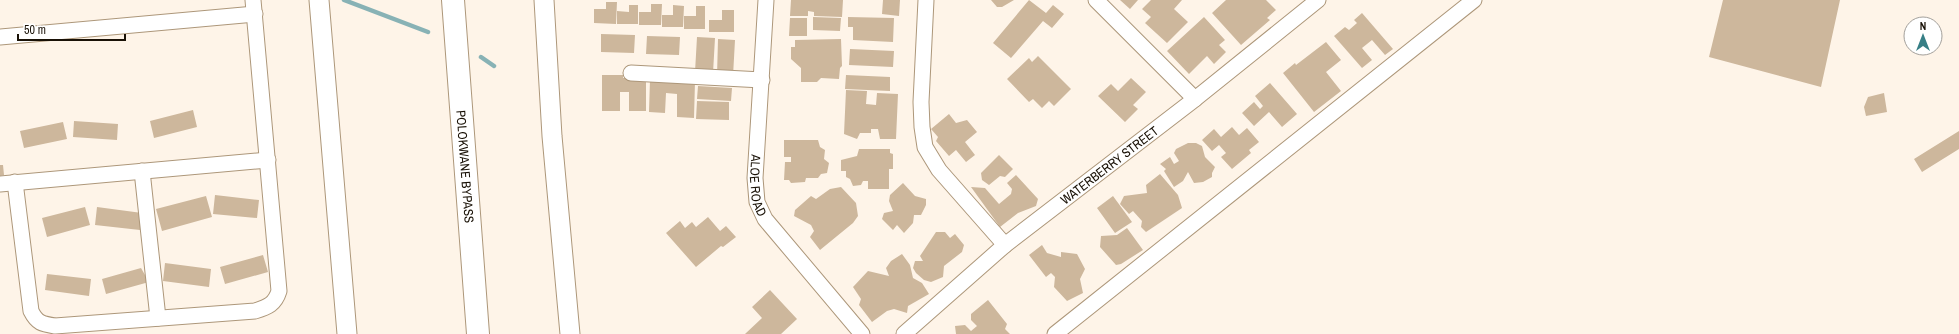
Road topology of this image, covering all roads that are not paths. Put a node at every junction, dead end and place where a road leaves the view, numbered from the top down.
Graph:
1 (319, 0) edge
2 (453, 0) edge
3 (544, 0) edge
4 (766, 0) edge
5 (926, 0) edge
6 (1096, 0) edge
7 (1474, 0) edge
8 (1315, 1) edge
9 (254, 7) edge
10 (0, 37) edge
11 (630, 73) dead end
12 (762, 80) junction
13 (1195, 99) junction
14 (268, 160) junction
15 (142, 171) junction
16 (16, 182) junction
17 (0, 184) edge
18 (1005, 245) junction
19 (158, 318) junction
20 (347, 334) edge
21 (478, 334) edge
22 (570, 334) edge
23 (862, 334) edge
24 (904, 334) edge
25 (1055, 334) edge

1 - 20 main road
2 - 21 highway, POLOKWANE BYPASS
3 - 22 main road
4 - 12 street, ALOE ROAD
5 - 18 street
6 - 13 street
7 - 25 street
8 - 13 street, WATERBERRY STREET
9 - 10 street
9 - 14 street
11 - 12 street
12 - 23 street, ALOE ROAD
13 - 18 street, WATERBERRY STREET
14 - 15 street
14 - 19 street
15 - 16 street
15 - 19 street
16 - 17 street
16 - 19 street
18 - 24 street, WATERBERRY STREET

